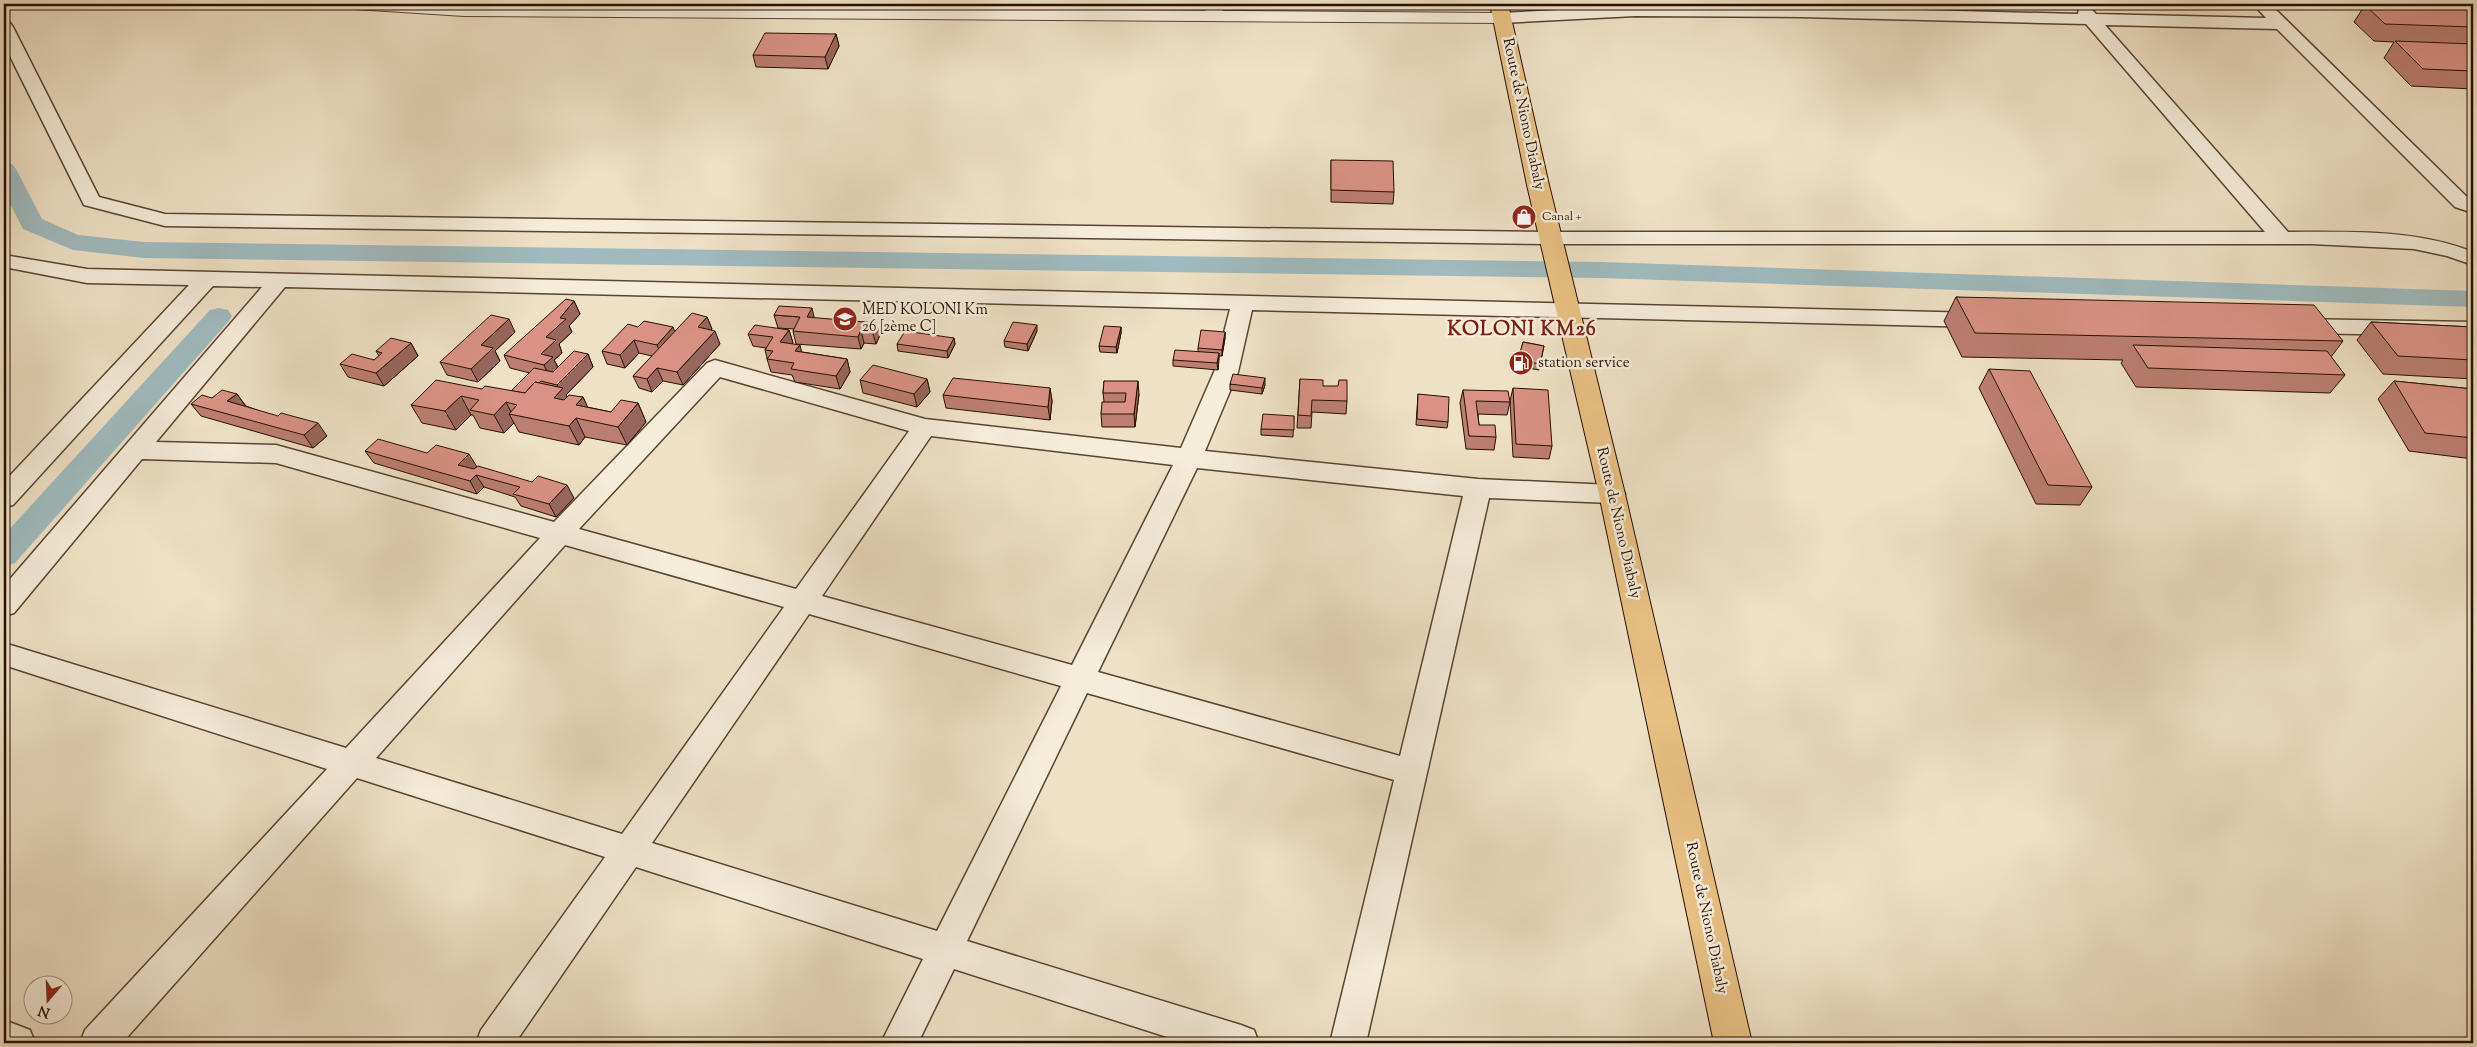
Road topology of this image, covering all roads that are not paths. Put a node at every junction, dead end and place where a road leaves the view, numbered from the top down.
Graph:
1 (355, 4) edge
2 (2078, 4) edge
3 (2261, 4) edge
4 (460, 7) edge
5 (1799, 8) edge
6 (1214, 10) edge
7 (1501, 11) edge
8 (2092, 19) junction
9 (2281, 24) junction
10 (4, 26) edge
11 (2473, 206) edge
12 (2282, 238) junction
13 (1553, 244) junction
14 (2473, 259) edge
15 (4, 261) edge
16 (207, 279) junction
17 (279, 281) junction
18 (1567, 302) junction
19 (1242, 304) junction
20 (1996, 320) edge
21 (2274, 326) edge
22 (2473, 330) edge
23 (925, 427) junction
24 (136, 450) junction
25 (1189, 458) junction
26 (1478, 488) junction
27 (1612, 494) junction
28 (4, 498) edge
29 (560, 533) junction
30 (803, 602) junction
31 (4, 605) edge
32 (4, 654) edge
33 (1079, 679) junction
34 (351, 763) junction
35 (1411, 772) junction
36 (629, 851) junction
37 (945, 950) junction
38 (4, 1038) edge
39 (17, 1043) edge
40 (98, 1043) edge
41 (494, 1043) edge
42 (899, 1043) edge
43 (1241, 1043) edge
44 (1348, 1043) edge
45 (1733, 1043) edge

1 - 4 street
2 - 8 street
3 - 9 street
4 - 6 street
5 - 7 street
5 - 8 street
6 - 7 street
7 - 13 main road, Route de Niono Diabaly
8 - 9 street
8 - 12 street
9 - 11 street
10 - 13 street
12 - 13 street
12 - 14 street
13 - 18 main road, Route de Niono Diabaly
15 - 16 street
16 - 17 street
16 - 28 street
17 - 19 street
17 - 24 street
18 - 19 street
18 - 20 street
18 - 27 main road, Route de Niono Diabaly
19 - 25 street
21 - 22 street
23 - 25 street
23 - 29 street
23 - 30 street
24 - 29 street
24 - 31 street
25 - 26 street
25 - 33 street
26 - 27 street
26 - 35 street
27 - 45 main road, Route de Niono Diabaly
29 - 30 street
29 - 34 street
30 - 33 street
30 - 36 street
32 - 34 street
33 - 35 street
33 - 37 street
34 - 36 street
34 - 40 street
35 - 44 street
36 - 37 street
36 - 41 street
37 - 42 street
37 - 43 street
38 - 39 street

